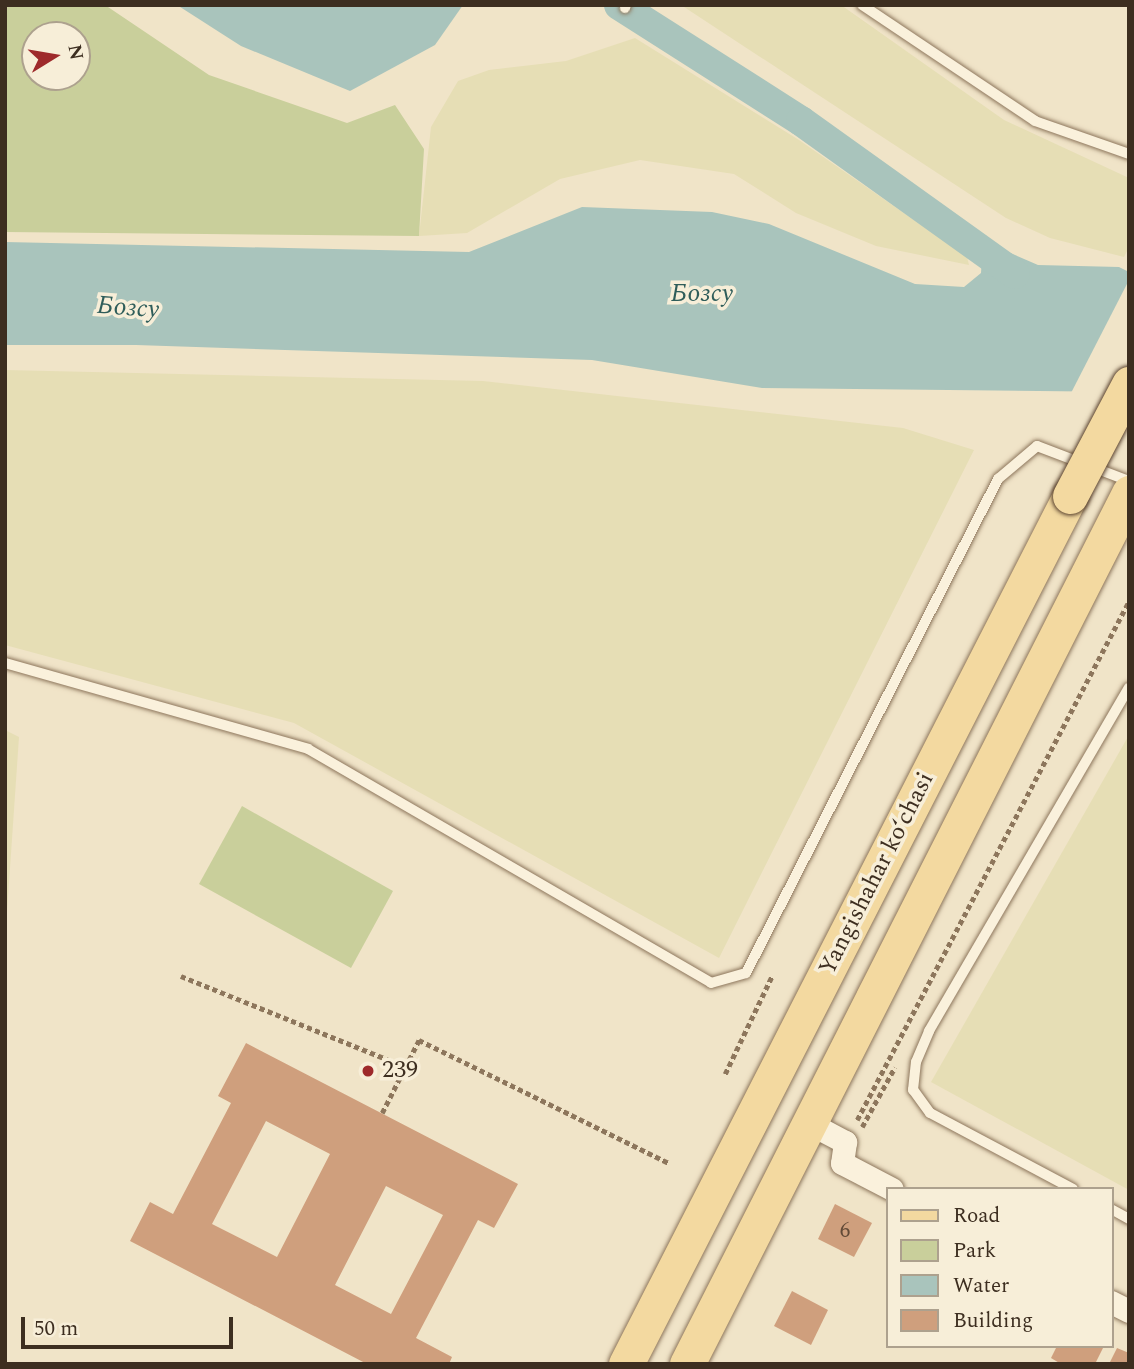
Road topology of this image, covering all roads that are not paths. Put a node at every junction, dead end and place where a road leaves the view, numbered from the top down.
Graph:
1 (862, 5) edge
2 (1129, 154) edge
3 (1129, 384) edge
4 (1129, 481) edge
5 (1122, 507) edge
6 (5, 663) edge
7 (1129, 688) edge
8 (809, 1123) junction
9 (889, 1187) edge
10 (1069, 1187) edge
11 (1113, 1210) edge
12 (701, 1218) junction
13 (1129, 1219) edge
14 (748, 1242) junction
15 (1113, 1303) edge
16 (1129, 1311) edge
17 (626, 1364) edge
18 (687, 1364) edge

1 - 2 lane
3 - 12 main road, Yangishahar ko‘chasi, bridge
4 - 6 lane
5 - 8 main road
7 - 10 lane
8 - 9 street
8 - 14 main road
11 - 13 lane
12 - 14 main road
12 - 17 main road, Yangishahar ko‘chasi
14 - 18 main road
15 - 16 street

